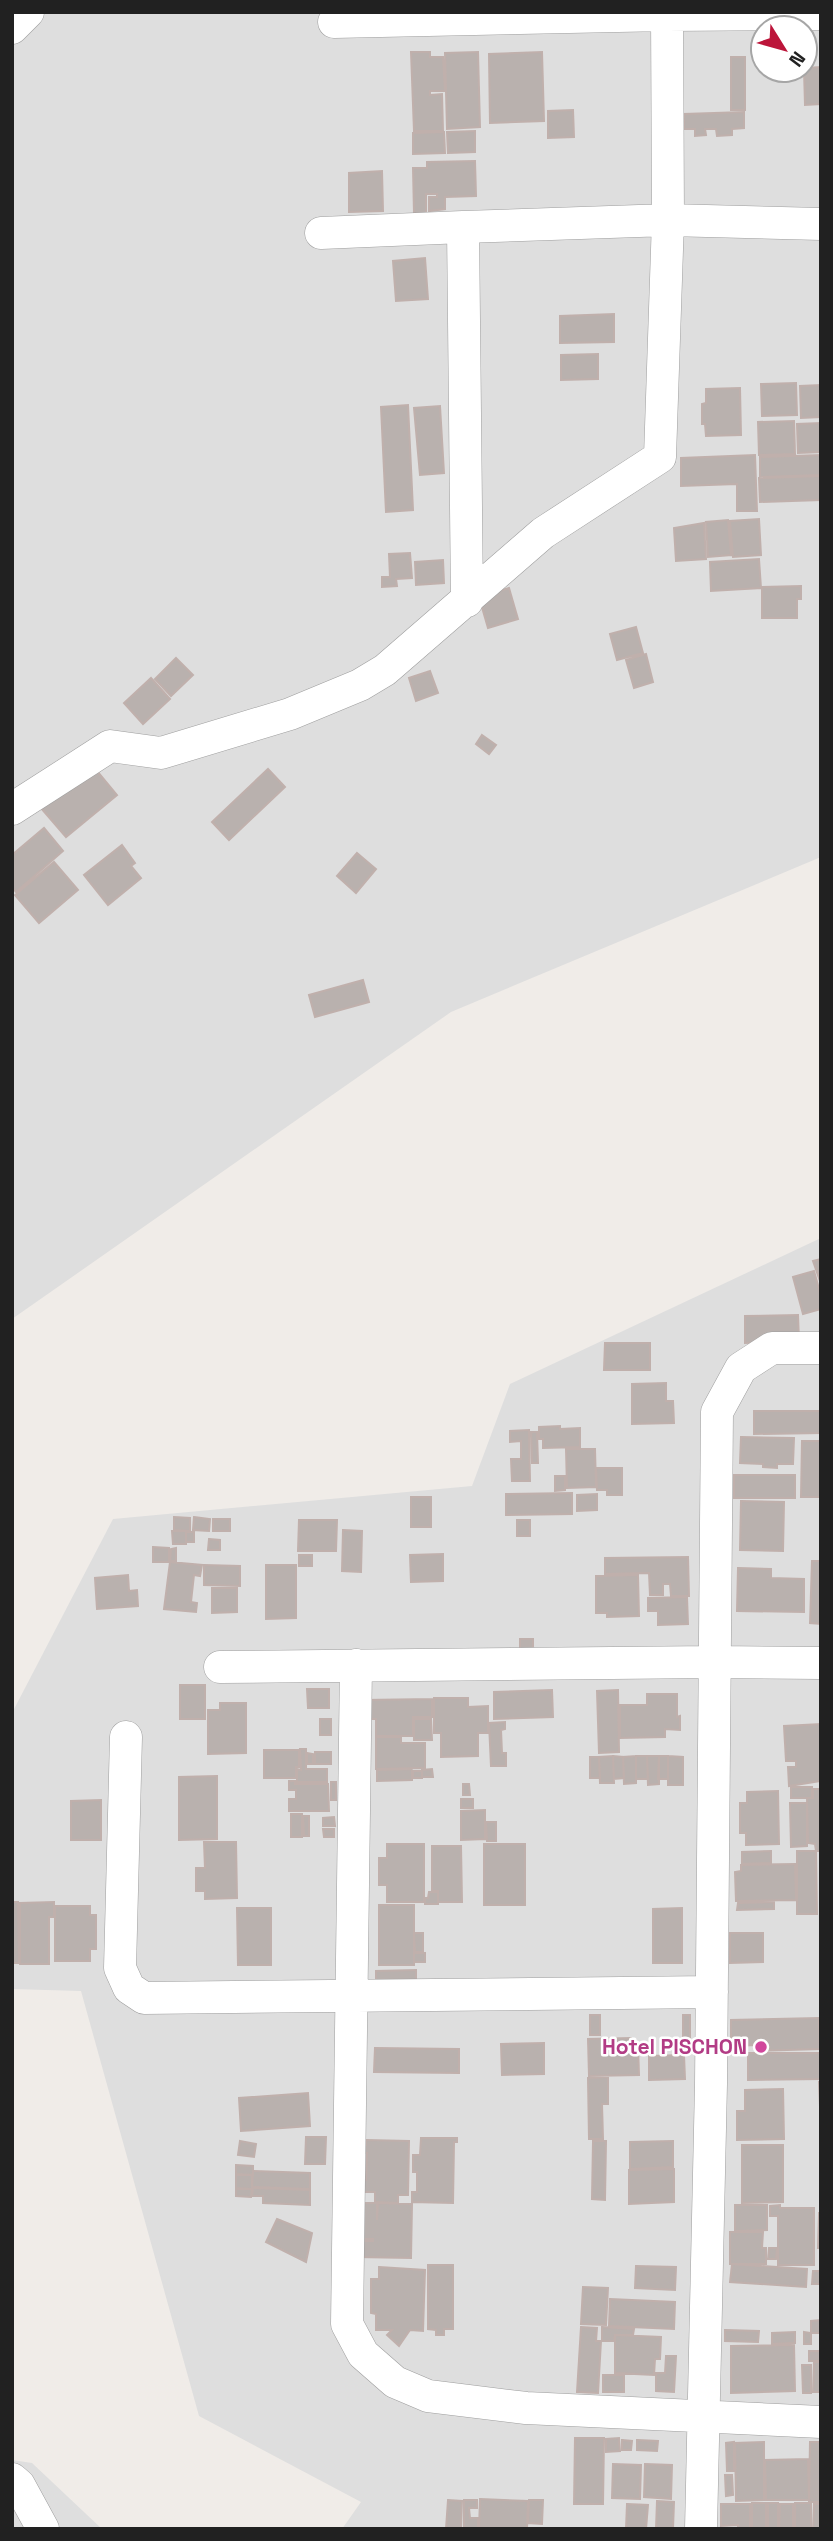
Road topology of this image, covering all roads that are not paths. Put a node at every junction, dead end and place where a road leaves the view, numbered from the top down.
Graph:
1 (28, 12) edge
2 (667, 14) edge
3 (821, 14) edge
4 (334, 22) dead end
5 (12, 28) edge
6 (668, 220) junction
7 (821, 224) edge
8 (463, 227) junction
9 (321, 233) dead end
10 (467, 600) junction
11 (12, 809) edge
12 (821, 1348) edge
13 (714, 1662) junction
14 (821, 1664) edge
15 (356, 1665) junction
16 (219, 1667) dead end
17 (126, 1737) dead end
18 (712, 1992) junction
19 (351, 1997) junction
20 (702, 2418) junction
21 (821, 2422) edge
22 (12, 2479) edge
23 (43, 2529) edge
24 (701, 2529) edge

1 - 5 street
2 - 3 street
2 - 4 street
2 - 6 street
6 - 7 street
6 - 8 street
6 - 10 street
8 - 9 street
8 - 10 street
10 - 11 street
12 - 13 street
13 - 14 street
13 - 15 street
13 - 18 street
15 - 16 street
15 - 19 street
17 - 19 street
18 - 19 street
18 - 20 street
19 - 20 street
20 - 21 street
20 - 24 street
22 - 23 street

